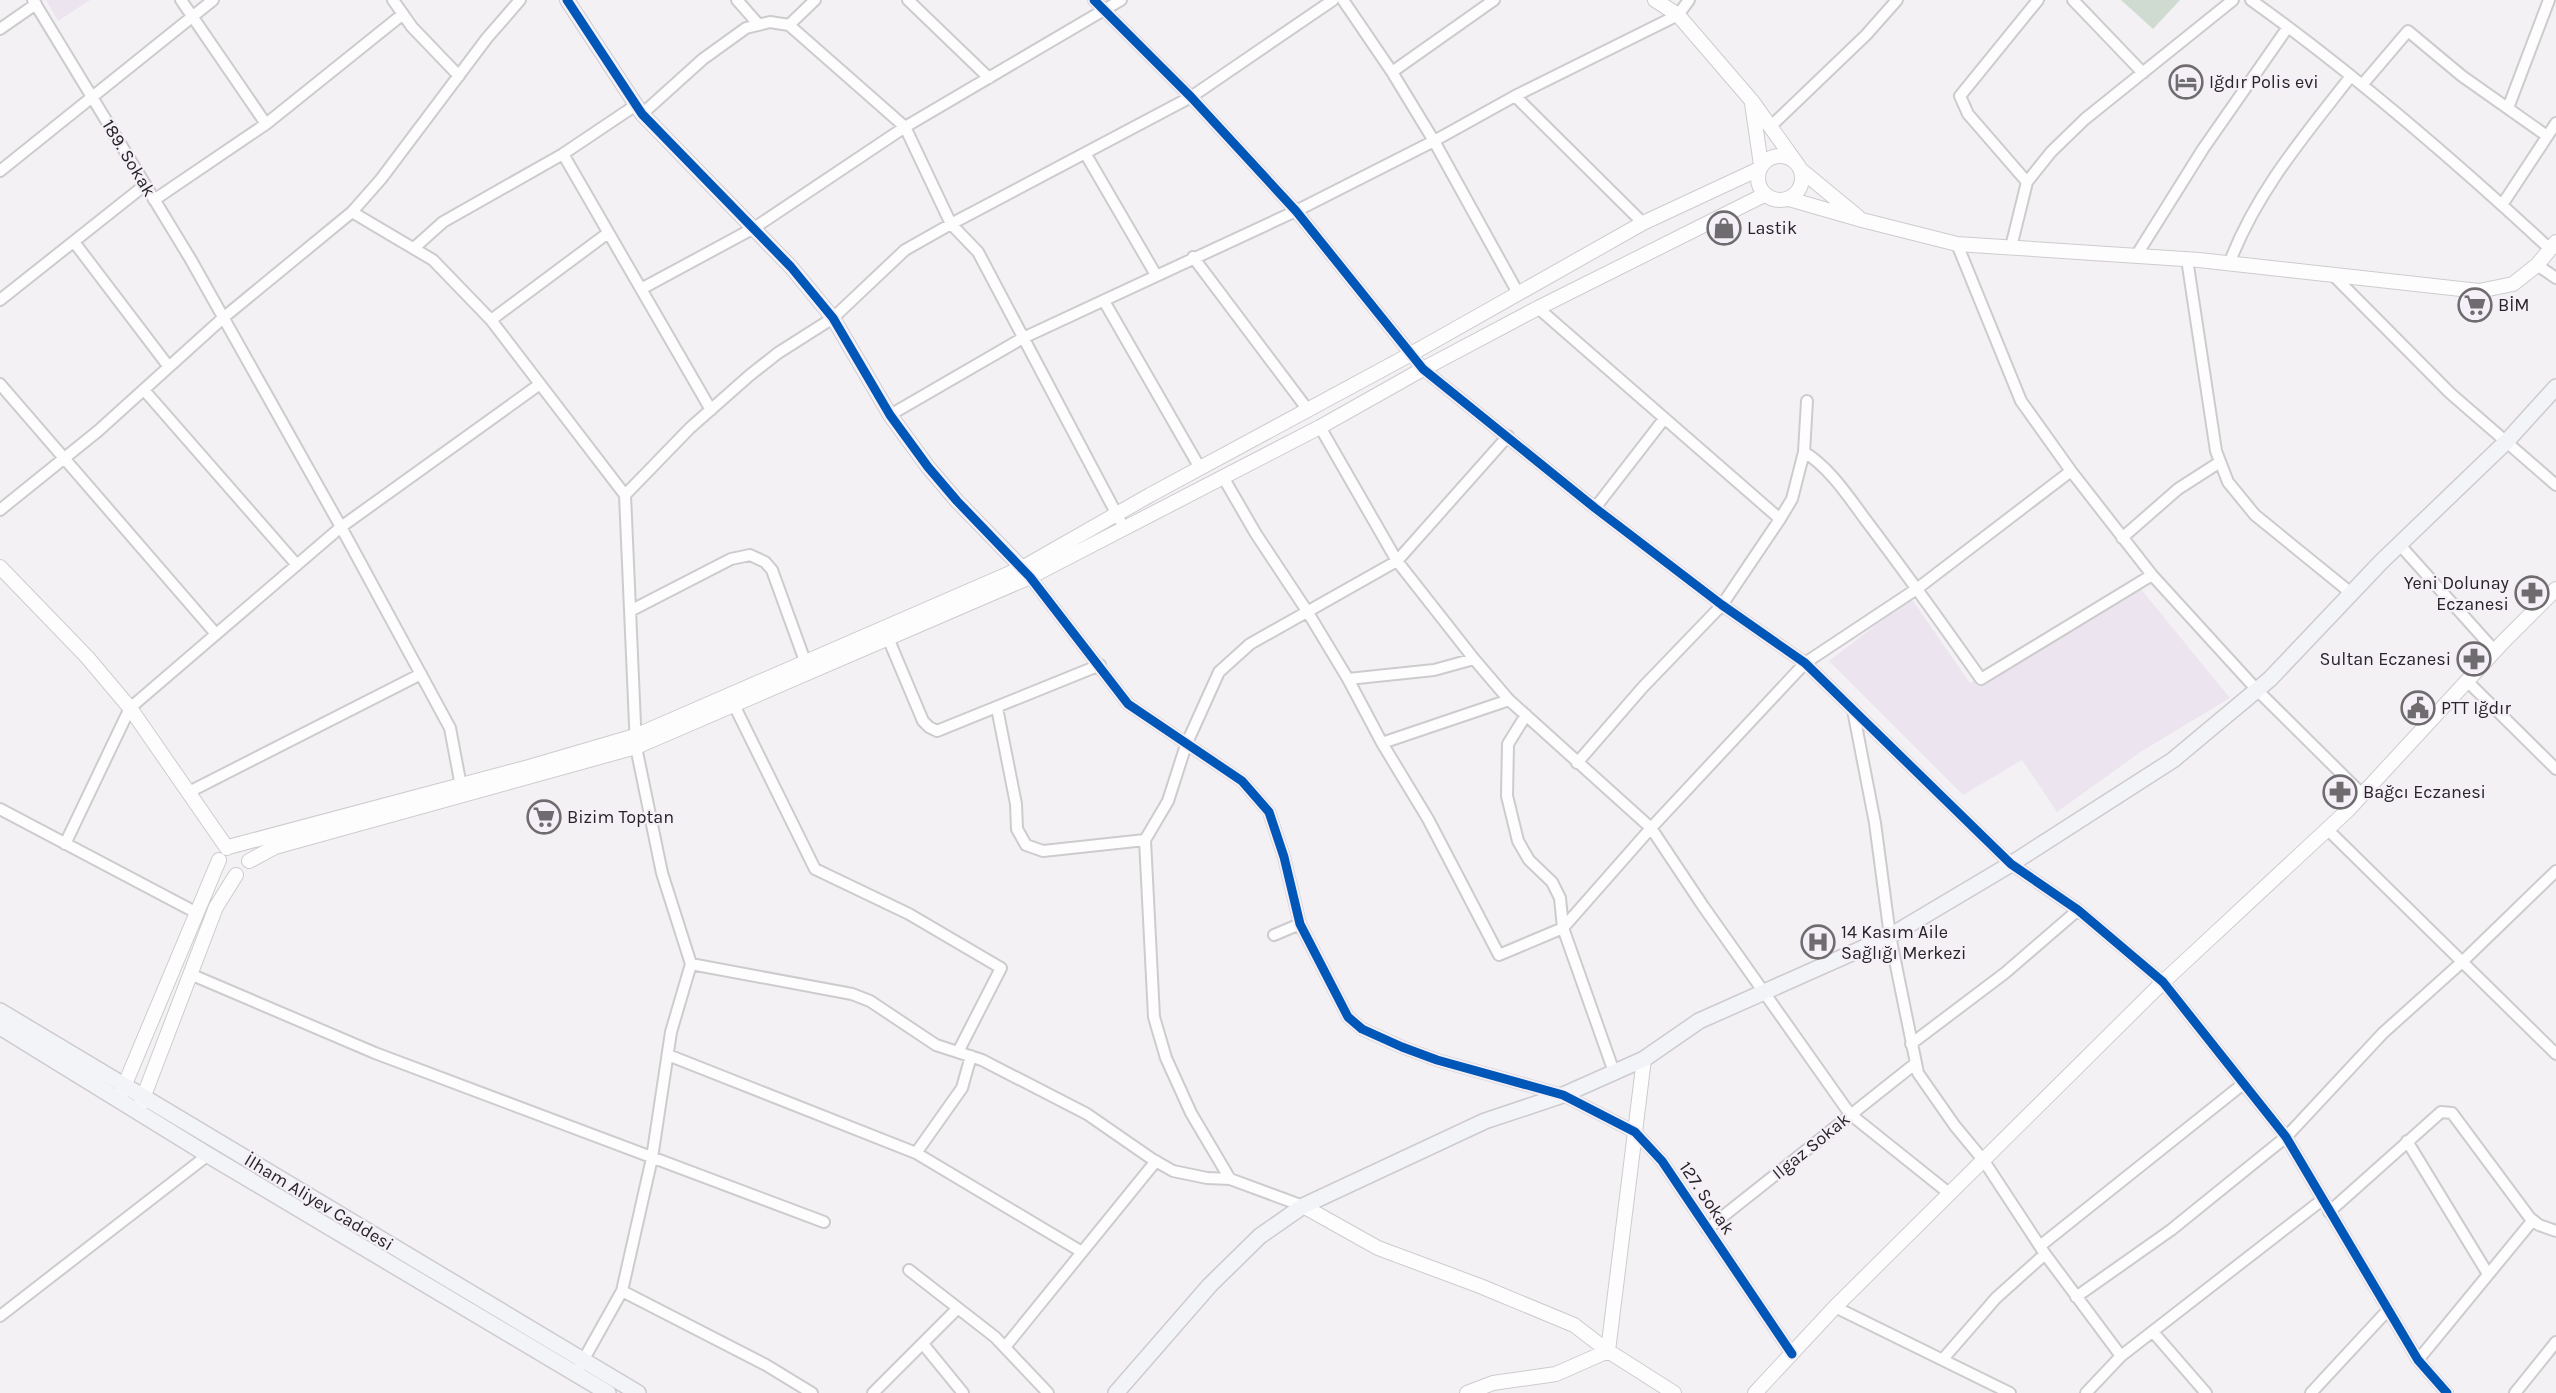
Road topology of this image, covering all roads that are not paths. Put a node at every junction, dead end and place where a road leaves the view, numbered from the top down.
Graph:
1 (181, 0) edge
2 (213, 0) edge
3 (393, 0) edge
4 (520, 0) edge
5 (567, 0) edge
6 (737, 0) edge
7 (815, 0) edge
8 (908, 0) edge
9 (1094, 0) edge
10 (1121, 0) edge
11 (1343, 0) edge
12 (1494, 0) edge
13 (1655, 0) edge
14 (1689, 0) edge
15 (1897, 0) edge
16 (2038, 0) edge
17 (2073, 0) edge
18 (2233, 0) edge
19 (2251, 0) edge
20 (2549, 0) edge
21 (35, 2) edge
22 (1328, 2) edge
23 (1106, 10) junction
24 (403, 14) junction
25 (1678, 15) junction
26 (191, 17) junction
27 (759, 25) junction
28 (789, 25) junction
29 (2288, 27) junction
30 (0, 29) edge
31 (1392, 72) junction
32 (2143, 73) junction
33 (459, 75) junction
34 (2351, 76) junction
35 (988, 78) junction
36 (2362, 85) junction
37 (91, 96) junction
38 (1515, 96) junction
39 (1191, 97) junction
40 (1752, 101) junction
41 (2508, 108) junction
42 (639, 110) junction
43 (2556, 123) edge
44 (266, 124) junction
45 (905, 127) junction
46 (1770, 127) junction
47 (2547, 136) junction
48 (1434, 141) junction
49 (1085, 153) junction
50 (563, 154) junction
51 (1760, 167) junction
52 (1799, 167) junction
53 (0, 171) edge
54 (2027, 182) junction
55 (145, 185) junction
56 (1764, 195) junction
57 (1789, 199) junction
58 (154, 200) junction
59 (2502, 205) junction
60 (1296, 211) junction
61 (352, 212) junction
62 (1862, 220) junction
63 (1643, 223) junction
64 (951, 224) junction
65 (754, 228) junction
66 (608, 233) junction
67 (74, 242) junction
68 (1957, 244) junction
69 (2553, 245) edge
70 (2011, 247) junction
71 (414, 248) junction
72 (2136, 256) junction
73 (1194, 257) junction
74 (2187, 259) junction
75 (2229, 264) junction
76 (2537, 265) junction
77 (2332, 274) junction
78 (1156, 275) junction
79 (2556, 278) edge
80 (640, 289) junction
81 (1518, 293) junction
82 (0, 300) edge
83 (1104, 301) junction
84 (1538, 308) junction
85 (223, 318) junction
86 (832, 318) junction
87 (491, 320) junction
88 (1023, 339) junction
89 (1411, 354) junction
90 (169, 367) junction
91 (1423, 369) junction
92 (0, 384) edge
93 (540, 384) junction
94 (2556, 387) edge
95 (144, 390) junction
96 (1807, 401) dead end
97 (711, 410) junction
98 (1308, 410) junction
99 (890, 415) junction
100 (1664, 419) junction
101 (1320, 427) junction
102 (1508, 436) junction
103 (2507, 441) junction
104 (1804, 452) junction
105 (65, 458) junction
106 (2220, 462) junction
107 (1200, 468) junction
108 (2071, 471) junction
109 (1223, 477) junction
110 (2556, 485) edge
111 (625, 495) junction
112 (1595, 508) junction
113 (0, 510) edge
114 (1780, 519) junction
115 (1120, 522) junction
116 (341, 527) junction
117 (2122, 538) junction
118 (2399, 544) junction
119 (1397, 561) junction
120 (297, 565) junction
121 (0, 567) edge
122 (1026, 573) junction
123 (2152, 575) junction
124 (1918, 588) junction
125 (2556, 589) edge
126 (2351, 593) junction
127 (1722, 605) junction
128 (630, 611) junction
129 (1307, 611) junction
130 (216, 633) junction
131 (888, 639) junction
132 (2495, 651) junction
133 (1474, 659) junction
134 (805, 661) junction
135 (1805, 663) junction
136 (1100, 665) junction
137 (421, 674) junction
138 (1348, 679) junction
139 (2467, 681) junction
140 (2257, 690) junction
141 (1509, 700) junction
142 (734, 705) junction
143 (130, 708) junction
144 (997, 708) junction
145 (1853, 709) junction
146 (1526, 715) junction
147 (635, 742) junction
148 (1382, 743) junction
149 (1186, 745) junction
150 (1577, 763) junction
151 (2556, 769) edge
152 (461, 786) junction
153 (189, 792) junction
154 (2362, 794) junction
155 (0, 809) edge
156 (1651, 828) junction
157 (2327, 829) junction
158 (1145, 840) junction
159 (65, 844) junction
160 (230, 847) junction
161 (219, 860) junction
162 (249, 861) junction
163 (2011, 864) junction
164 (2556, 871) edge
165 (237, 875) junction
166 (2078, 910) junction
167 (195, 912) junction
168 (1300, 924) junction
169 (1563, 928) junction
170 (1274, 935) dead end
171 (1890, 936) junction
172 (2462, 962) junction
173 (691, 964) junction
174 (190, 974) junction
175 (2163, 982) junction
176 (1763, 992) junction
177 (0, 1011) edge
178 (2, 1031) edge
179 (1911, 1044) junction
180 (958, 1052) junction
181 (2556, 1054) edge
182 (668, 1055) junction
183 (971, 1056) junction
184 (1644, 1059) junction
185 (1916, 1063) junction
186 (1614, 1072) junction
187 (2243, 1084) junction
188 (121, 1092) junction
189 (1563, 1095) junction
190 (140, 1104) junction
191 (1850, 1114) junction
192 (1635, 1132) junction
193 (2286, 1137) junction
194 (2408, 1141) junction
195 (916, 1154) junction
196 (208, 1155) junction
197 (652, 1158) junction
198 (1156, 1161) junction
199 (1984, 1161) junction
200 (1230, 1179) junction
201 (1950, 1194) junction
202 (2322, 1200) junction
203 (1303, 1206) junction
204 (2329, 1212) junction
205 (2533, 1220) junction
206 (824, 1222) dead end
207 (1707, 1229) junction
208 (2556, 1231) edge
209 (2043, 1250) junction
210 (1082, 1252) junction
211 (909, 1270) dead end
212 (2488, 1274) junction
213 (622, 1291) junction
214 (2076, 1297) junction
215 (1835, 1307) junction
216 (958, 1308) junction
217 (2387, 1311) junction
218 (0, 1316) edge
219 (2153, 1332) junction
220 (2556, 1342) edge
221 (923, 1344) junction
222 (1005, 1347) junction
223 (1608, 1351) junction
224 (1792, 1354) junction
225 (2121, 1356) junction
226 (583, 1358) junction
227 (1943, 1359) junction
228 (2418, 1360) junction
229 (578, 1374) junction
230 (616, 1387) edge
231 (608, 1393) edge
232 (639, 1393) edge
233 (812, 1393) edge
234 (873, 1393) edge
235 (963, 1393) edge
236 (1048, 1393) edge
237 (1116, 1393) edge
238 (1467, 1393) edge
239 (1674, 1393) edge
240 (1755, 1393) edge
241 (2010, 1393) edge
242 (2086, 1393) edge
243 (2206, 1393) edge
244 (2311, 1393) edge
245 (2447, 1393) edge
246 (2515, 1393) edge

1 - 26 street
2 - 26 street
3 - 24 street
4 - 33 street
5 - 42 street
6 - 27 street
7 - 28 street
8 - 35 street
9 - 23 street
10 - 23 street
11 - 31 street
12 - 31 street
13 - 25 street
14 - 25 street
15 - 46 street
16 - 54 street
17 - 32 street
18 - 32 street
19 - 29 street
20 - 41 street
21 - 30 street
21 - 37 street, 189. Sokak
22 - 39 street
23 - 35 street
23 - 39 street
24 - 33 street
24 - 44 street
25 - 38 street
25 - 40 street
26 - 37 street
26 - 44 street
27 - 28 street
27 - 42 street
28 - 45 street
29 - 34 street
29 - 72 street
31 - 48 street
32 - 54 street
33 - 61 street
34 - 36 street
34 - 75 street
35 - 45 street
36 - 41 street
36 - 59 street
37 - 53 street
37 - 55 street, 189. Sokak
38 - 48 street
38 - 63 street
39 - 49 street
39 - 60 street
40 - 46 street
40 - 51 street
41 - 47 street
42 - 50 street
42 - 65 street
43 - 47 street
44 - 58 street
45 - 64 street
45 - 65 street
46 - 52 street
47 - 59 street
48 - 60 street
48 - 81 street
49 - 64 street
49 - 78 street
50 - 66 street
50 - 71 street
51 - 52 street
51 - 56 street
51 - 63 street
52 - 57 street
52 - 62 street
54 - 70 street
55 - 58 street, 189. Sokak
55 - 67 street
56 - 57 street
56 - 84 street
57 - 62 street
58 - 85 street, 189. Sokak
59 - 69 street
60 - 73 street
60 - 89 street
61 - 71 street
61 - 85 street
62 - 68 street
63 - 81 street
64 - 86 street
64 - 88 street
65 - 80 street
65 - 86 street
66 - 80 street
66 - 87 street
67 - 82 street
67 - 90 street
68 - 70 street
68 - 108 street
69 - 76 street
70 - 72 street
71 - 87 street
72 - 74 street
73 - 78 street
73 - 98 street
74 - 75 street
74 - 106 street
75 - 77 street
76 - 77 street
76 - 79 street
77 - 103 street
78 - 83 street
80 - 97 street
81 - 89 street
83 - 88 street
83 - 107 street
84 - 91 street
84 - 100 street
85 - 90 street
85 - 116 street, 189. Sokak
86 - 97 street
86 - 99 street
87 - 93 street
88 - 99 street
88 - 115 street
89 - 91 street
89 - 98 street
90 - 95 street
91 - 101 street
91 - 102 street
92 - 105 street
93 - 111 street
93 - 116 street
94 - 103 main road
95 - 105 street
95 - 120 street
96 - 104 street
97 - 111 street
98 - 107 street
99 - 122 street
100 - 112 street
100 - 114 street
101 - 109 street
101 - 119 street
102 - 112 street
102 - 119 street
103 - 110 street
103 - 118 main road
104 - 114 street
104 - 124 street
105 - 113 street
105 - 130 street
106 - 117 street
106 - 126 street
107 - 115 street
108 - 117 street
108 - 124 street
109 - 115 street
109 - 129 street
111 - 128 street
112 - 127 street
114 - 127 street
115 - 122 street
116 - 120 street
116 - 137 street, 189. Sokak
117 - 123 street
118 - 126 main road
118 - 132 street
119 - 129 street
119 - 133 street
120 - 130 street
121 - 143 street
122 - 131 street
122 - 134 street
122 - 136 street, 127. Sokak
123 - 124 street
123 - 140 street
124 - 135 street
125 - 132 street
126 - 140 main road
127 - 135 street
127 - 150 street
128 - 134 street
128 - 147 street
129 - 138 street
129 - 149 street
130 - 143 street
131 - 142 street
131 - 144 street
132 - 139 street
133 - 138 street
133 - 141 street
134 - 147 street
135 - 145 street
135 - 156 street
136 - 144 street
136 - 149 street, 127. Sokak
137 - 152 street, 189. Sokak
137 - 153 street
138 - 148 street
139 - 151 street
139 - 154 street
140 - 154 street
140 - 163 main road
141 - 146 street
141 - 148 street
142 - 147 street
142 - 180 street
143 - 153 street
143 - 159 street
144 - 158 street
145 - 163 street
145 - 171 street
146 - 150 street
146 - 169 street
147 - 152 street
147 - 162 street
147 - 173 street
148 - 169 street
149 - 158 street
149 - 168 street, 127. Sokak
150 - 156 street
152 - 160 street
153 - 160 street
154 - 157 street
155 - 159 street
156 - 169 street
156 - 176 street
157 - 172 street
157 - 175 street
158 - 200 street
159 - 167 street
160 - 161 street
160 - 162 street
161 - 165 street
161 - 167 street
162 - 165 street
163 - 166 street
163 - 171 main road
164 - 172 street
165 - 174 street
166 - 175 street
166 - 179 street
167 - 188 street
168 - 170 street
168 - 189 street, 127. Sokak
169 - 186 street
171 - 176 main road
171 - 179 street
172 - 181 street
172 - 193 street
173 - 180 street
173 - 182 street
174 - 190 street
174 - 197 street
175 - 187 street
175 - 199 street
176 - 184 main road
176 - 191 street
177 - 188 main road, İlham Aliyev Caddesi
178 - 188 main road, İlham Aliyev Caddesi
179 - 185 street
180 - 183 street
182 - 195 street
182 - 197 street
183 - 195 street
183 - 198 street
184 - 186 main road
184 - 192 street
185 - 191 street, Ilgaz Sokak
185 - 199 street
186 - 189 main road
187 - 193 street
187 - 209 street
188 - 190 main road, İlham Aliyev Caddesi
189 - 192 street, 127. Sokak
189 - 203 main road
190 - 196 main road, İlham Aliyev Caddesi
190 - 226 main road, İlham Aliyev Caddesi
191 - 201 street
191 - 207 street, Ilgaz Sokak
192 - 207 street, 127. Sokak
192 - 223 street
193 - 202 street
193 - 214 street
194 - 204 street
194 - 205 street
194 - 212 street
195 - 210 street
196 - 218 street
196 - 229 main road, İlham Aliyev Caddesi
197 - 206 street
197 - 213 street
198 - 200 street
198 - 210 street
199 - 201 street
199 - 209 street
200 - 203 street
201 - 215 street
202 - 204 street
202 - 219 street
203 - 223 street
203 - 237 main road
204 - 217 street
205 - 208 street
205 - 212 street
207 - 224 street, 127. Sokak
209 - 214 street
209 - 227 street
210 - 222 street
211 - 216 street
212 - 228 street
213 - 226 street
213 - 233 street
214 - 225 street
215 - 224 street
215 - 227 street
216 - 221 street
216 - 222 street
217 - 228 street
217 - 244 street
219 - 225 street
219 - 243 street
220 - 246 street
221 - 234 street
221 - 235 street
222 - 236 street
223 - 238 street
223 - 239 street
224 - 240 street
225 - 242 street
226 - 229 street
226 - 230 main road, İlham Aliyev Caddesi
227 - 241 street
228 - 245 street
229 - 231 main road, İlham Aliyev Caddesi
230 - 232 main road, İlham Aliyev Caddesi

